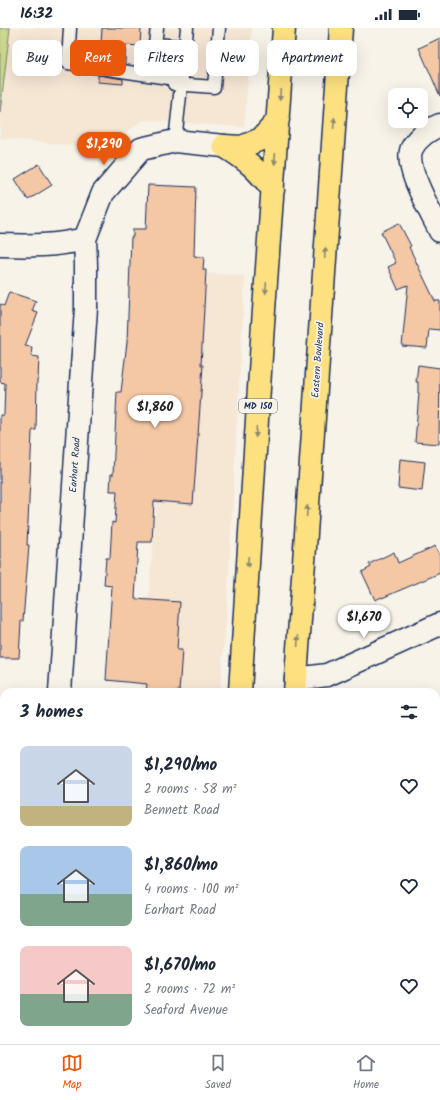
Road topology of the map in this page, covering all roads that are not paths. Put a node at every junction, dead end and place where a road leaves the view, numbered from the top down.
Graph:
1 (70, 28) edge
2 (157, 28) edge
3 (187, 28) edge
4 (219, 28) edge
5 (284, 28) edge
6 (341, 28) edge
7 (182, 80) junction
8 (278, 120) junction
9 (440, 125) edge
10 (175, 141) junction
11 (224, 146) junction
12 (274, 190) junction
13 (440, 231) edge
14 (84, 238) junction
15 (0, 245) edge
16 (440, 624) edge
17 (295, 686) edge
18 (60, 688) edge
19 (240, 688) edge

1 - 7 lane
2 - 4 lane
3 - 7 lane
5 -> 8 main road, MD 150
17 -> 6 main road, Eastern Boulevard
7 - 10 lane
8 - 11 main road
8 -> 12 main road, MD 150
9 - 13 street
10 - 11 street
10 - 14 street
11 - 12 main road
12 -> 19 main road, MD 150
14 - 15 street
14 - 18 street, Earhart Road
16 - 17 street

